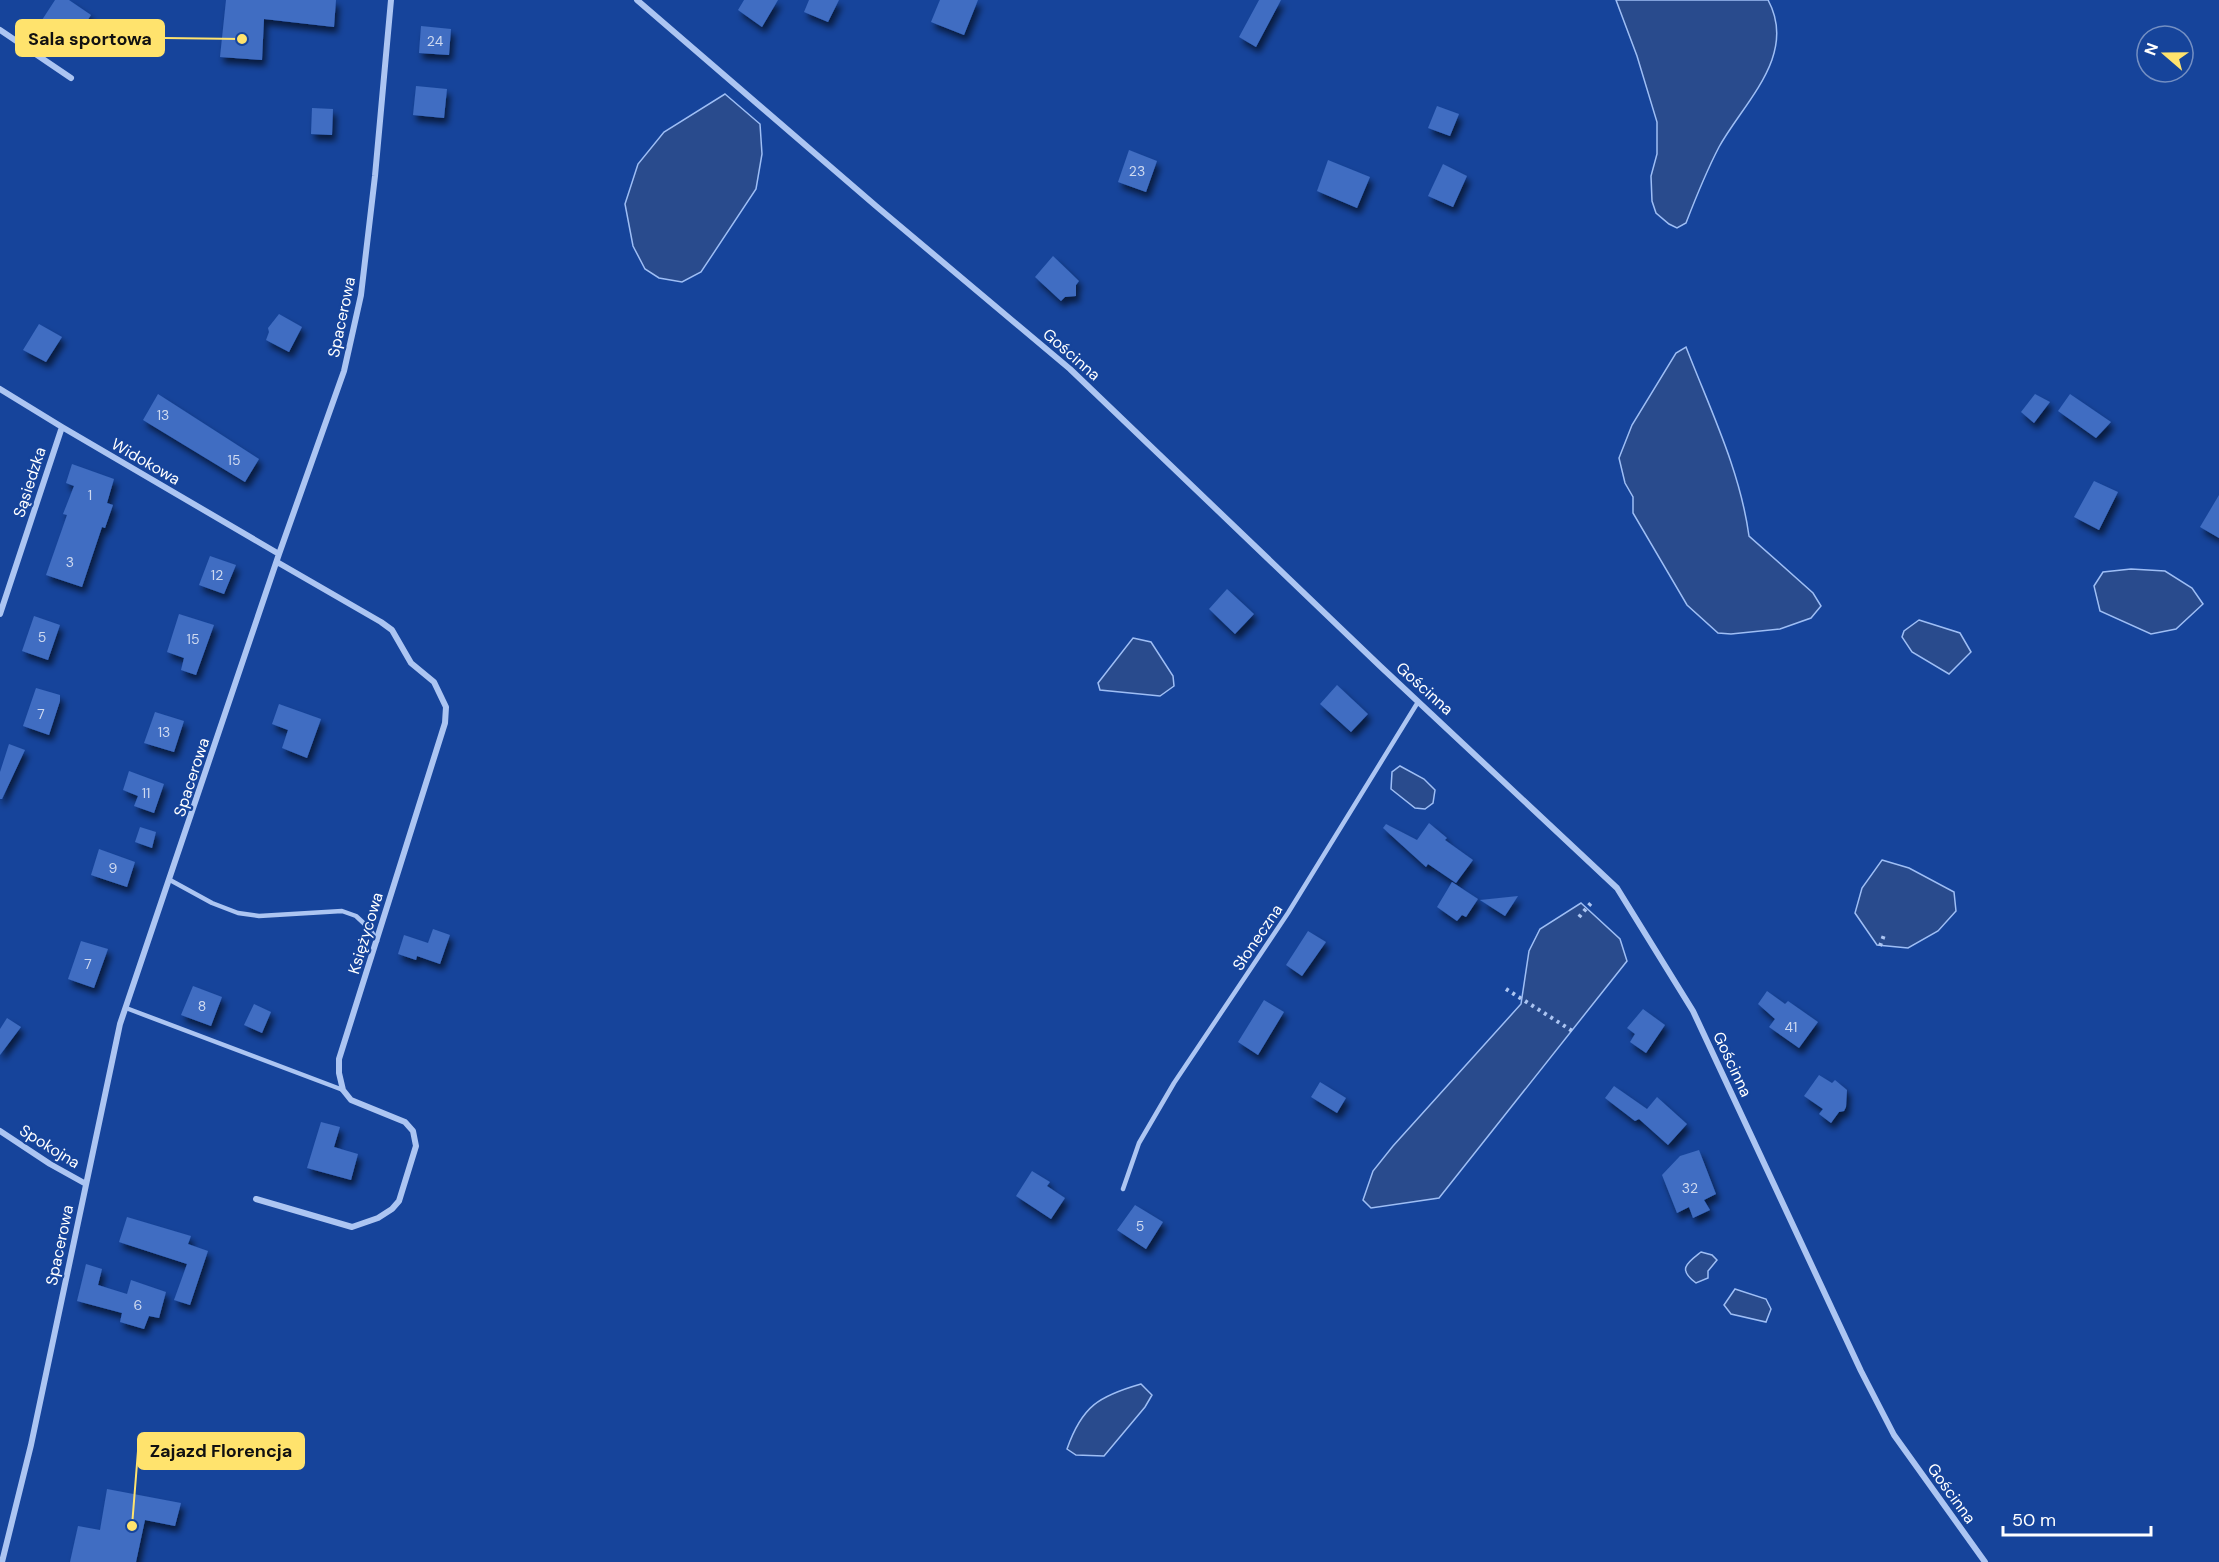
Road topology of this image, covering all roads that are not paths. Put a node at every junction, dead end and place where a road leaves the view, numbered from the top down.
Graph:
1 (390, 0) edge
2 (637, 0) edge
3 (0, 30) edge
4 (71, 78) dead end
5 (0, 388) edge
6 (62, 427) junction
7 (279, 554) junction
8 (277, 562) junction
9 (0, 614) edge
10 (1418, 702) junction
11 (170, 880) junction
12 (376, 941) junction
13 (126, 1008) junction
14 (343, 1090) junction
15 (0, 1131) edge
16 (86, 1184) junction
17 (1123, 1189) dead end
18 (256, 1199) dead end
19 (2, 1562) edge
20 (1984, 1562) edge

1 - 7 street, Spacerowa
2 - 10 street, Gościnna
3 - 4 street
5 - 6 street, Widokowa
6 - 7 street, Widokowa
6 - 9 street, Sąsiedzka
7 - 8 street, Spacerowa
8 - 11 street, Spacerowa
8 - 12 street, Księżycowa
10 - 17 lane, Słoneczna
10 - 20 street, Gościnna
11 - 12 lane
11 - 13 street, Spacerowa
12 - 14 street, Księżycowa
13 - 14 lane
13 - 16 street, Spacerowa
14 - 18 street
15 - 16 street, Spokojna
16 - 19 street, Spacerowa

